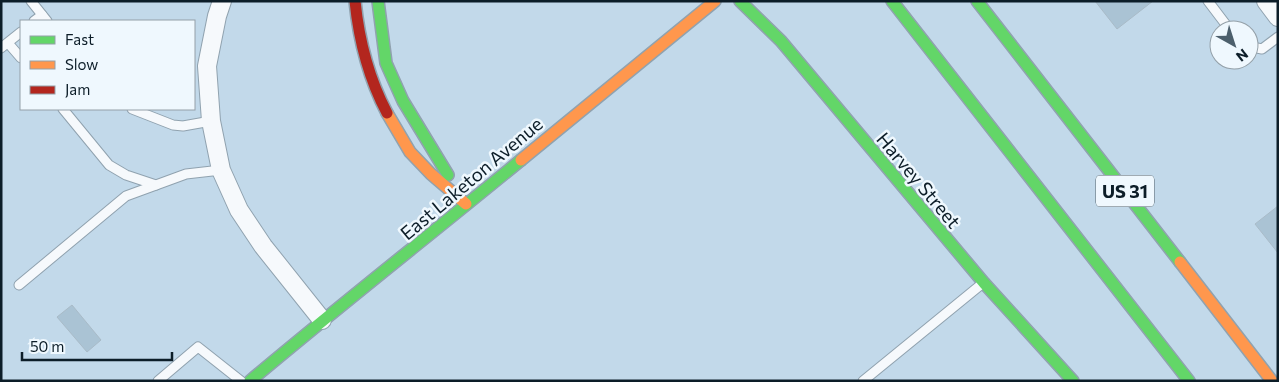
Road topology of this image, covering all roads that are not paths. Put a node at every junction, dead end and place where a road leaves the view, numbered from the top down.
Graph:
1 (31, 1) edge
2 (222, 1) edge
3 (355, 1) edge
4 (378, 1) edge
5 (715, 1) edge
6 (740, 1) edge
7 (892, 1) edge
8 (977, 1) edge
9 (1208, 1) edge
10 (1266, 1) edge
11 (1278, 17) edge
12 (45, 18) edge
13 (1222, 20) edge
14 (20, 33) edge
15 (1278, 37) edge
16 (5, 46) edge
17 (1259, 49) edge
18 (20, 57) edge
19 (64, 110) edge
20 (135, 110) edge
21 (971, 120) dead end
22 (211, 121) junction
23 (1015, 159) junction
24 (221, 170) junction
25 (156, 185) junction
26 (466, 204) junction
27 (984, 283) junction
28 (19, 285) dead end
29 (322, 320) junction
30 (158, 381) edge
31 (241, 381) edge
32 (250, 381) edge
33 (863, 381) edge
34 (1073, 381) edge
35 (1189, 381) edge
36 (1272, 381) edge

1 - 12 lane
2 - 22 street
3 - 26 main road
4 - 26 main road
5 - 26 main road, East Laketon Avenue
6 - 27 main road, Harvey Street
7 - 23 main road
8 - 36 main road, US 31
9 - 13 lane
10 - 11 street
14 - 16 lane
15 - 17 lane
16 - 18 lane
19 - 25 lane
20 - 22 lane
21 - 23 main road
22 - 24 street
23 - 35 main road
24 - 25 lane
24 - 29 street
25 - 28 lane
26 - 29 main road, East Laketon Avenue
27 - 33 lane
27 - 34 main road, Harvey Street
29 - 32 main road, East Laketon Avenue
30 - 31 lane

